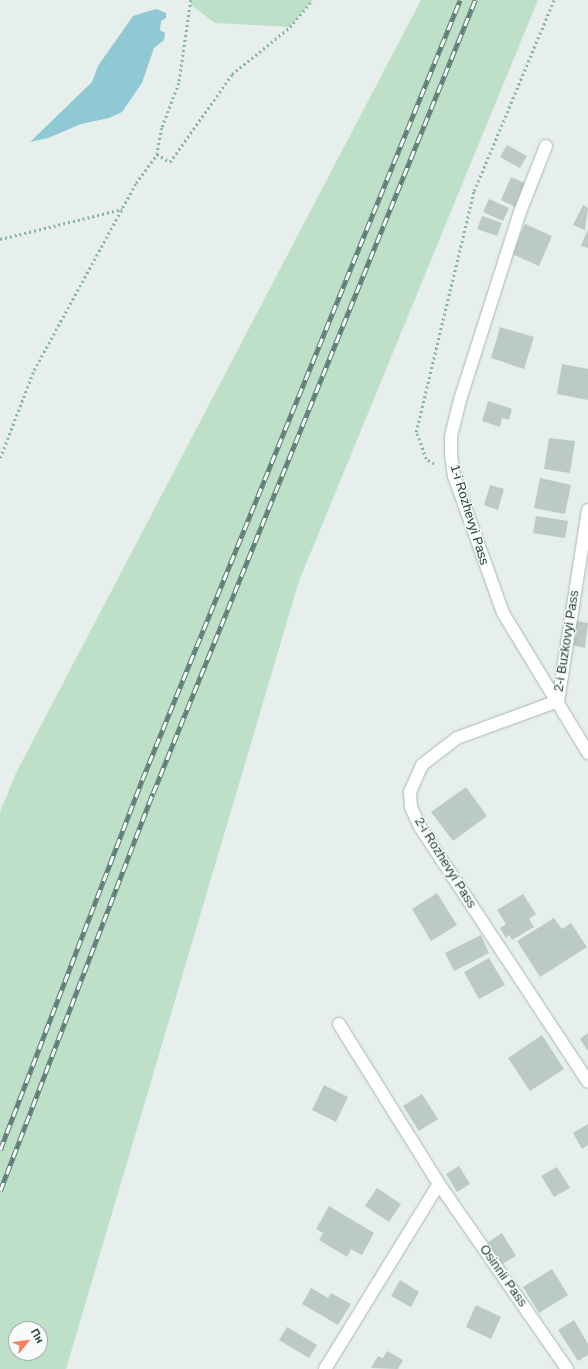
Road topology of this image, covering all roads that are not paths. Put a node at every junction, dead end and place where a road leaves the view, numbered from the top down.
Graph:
1 (546, 146) dead end
2 (588, 510) edge
3 (558, 701) junction
4 (588, 753) edge
5 (339, 1024) dead end
6 (588, 1082) edge
7 (439, 1184) junction
8 (330, 1367) edge
9 (567, 1369) edge

1 - 3 street, 1-i Rozhevyi Pass
2 - 3 street, 2-i Buzkovyi Pass
3 - 4 street, 1-i Rozhevyi Pass
3 - 6 street, 2-i Rozhevyi Pass
5 - 7 street, Osinnii Pass
7 - 8 street
7 - 9 street, Osinnii Pass

